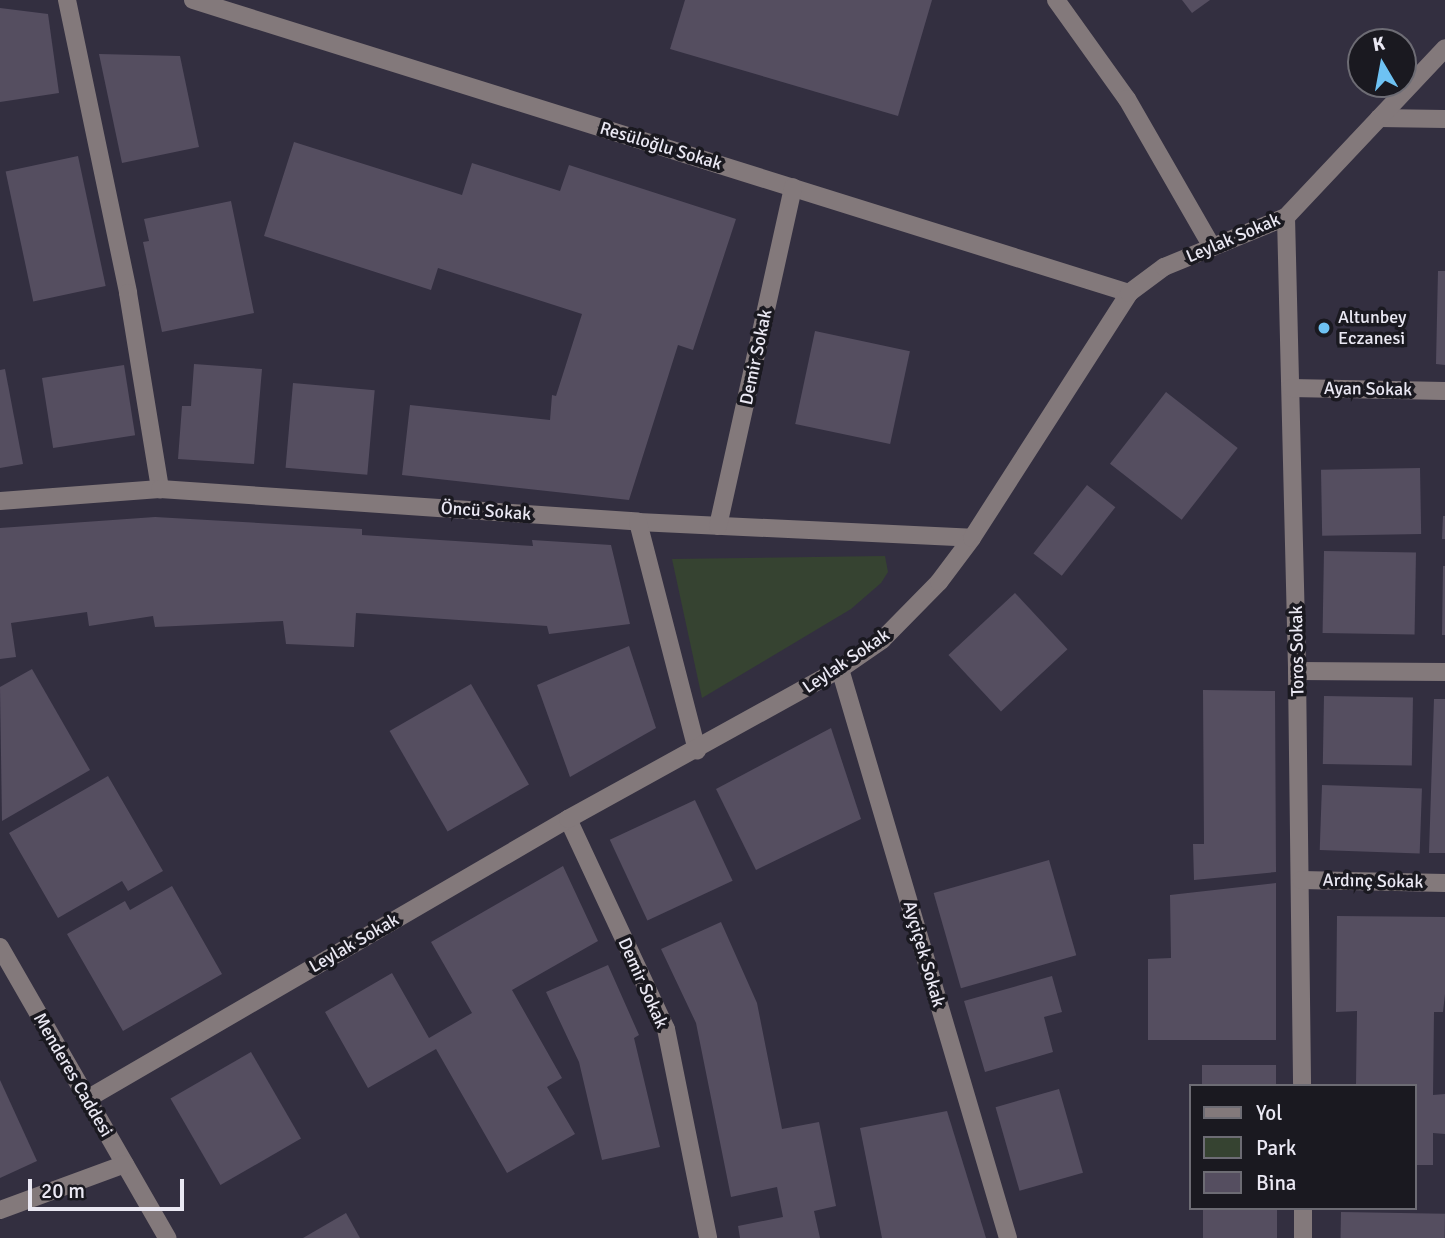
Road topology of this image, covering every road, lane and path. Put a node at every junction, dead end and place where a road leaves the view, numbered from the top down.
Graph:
1 (67, 0) edge
2 (193, 0) edge
3 (1056, 0) edge
4 (1445, 48) edge
5 (1379, 118) junction
6 (1445, 119) edge
7 (793, 187) junction
8 (1286, 217) junction
9 (1212, 247) junction
10 (1129, 293) junction
11 (1291, 388) junction
12 (1445, 391) edge
13 (160, 489) junction
14 (0, 501) edge
15 (638, 522) junction
16 (718, 526) junction
17 (972, 538) junction
18 (840, 669) junction
19 (1297, 671) junction
20 (1445, 673) edge
21 (697, 750) junction
22 (568, 819) junction
23 (1301, 880) junction
24 (1445, 883) edge
25 (0, 947) edge
26 (1302, 1084) edge
27 (87, 1099) junction
28 (125, 1164) junction
29 (0, 1210) edge
30 (1303, 1210) edge
31 (167, 1238) edge
32 (708, 1238) edge
33 (1008, 1238) edge
34 (1303, 1238) edge

1 - 13 street
2 - 7 street, Resüloğlu Sokak
3 - 9 street
4 - 5 street, Leylak Sokak
5 - 6 street
5 - 8 street, Leylak Sokak
7 - 10 street, Resüloğlu Sokak
7 - 16 street, Demir Sokak
8 - 9 street, Leylak Sokak
8 - 11 street, Toros Sokak
9 - 10 street, Leylak Sokak
10 - 17 street, Leylak Sokak
11 - 12 street, Ayan Sokak
11 - 19 street, Toros Sokak
13 - 14 street, Öncü Sokak
13 - 15 street, Öncü Sokak
15 - 16 street, Öncü Sokak
15 - 21 street
16 - 17 street, Öncü Sokak
17 - 18 street, Leylak Sokak
18 - 21 street, Leylak Sokak
18 - 33 street, Ayçiçek Sokak
19 - 20 street
19 - 23 street, Toros Sokak
21 - 22 street, Leylak Sokak
22 - 27 street, Leylak Sokak
22 - 32 street, Demir Sokak
23 - 24 street, Ardınç Sokak
23 - 26 street, Toros Sokak
25 - 27 street, Menderes Caddesi
27 - 28 street, Menderes Caddesi
28 - 29 street
28 - 31 street, Menderes Caddesi
30 - 34 street

